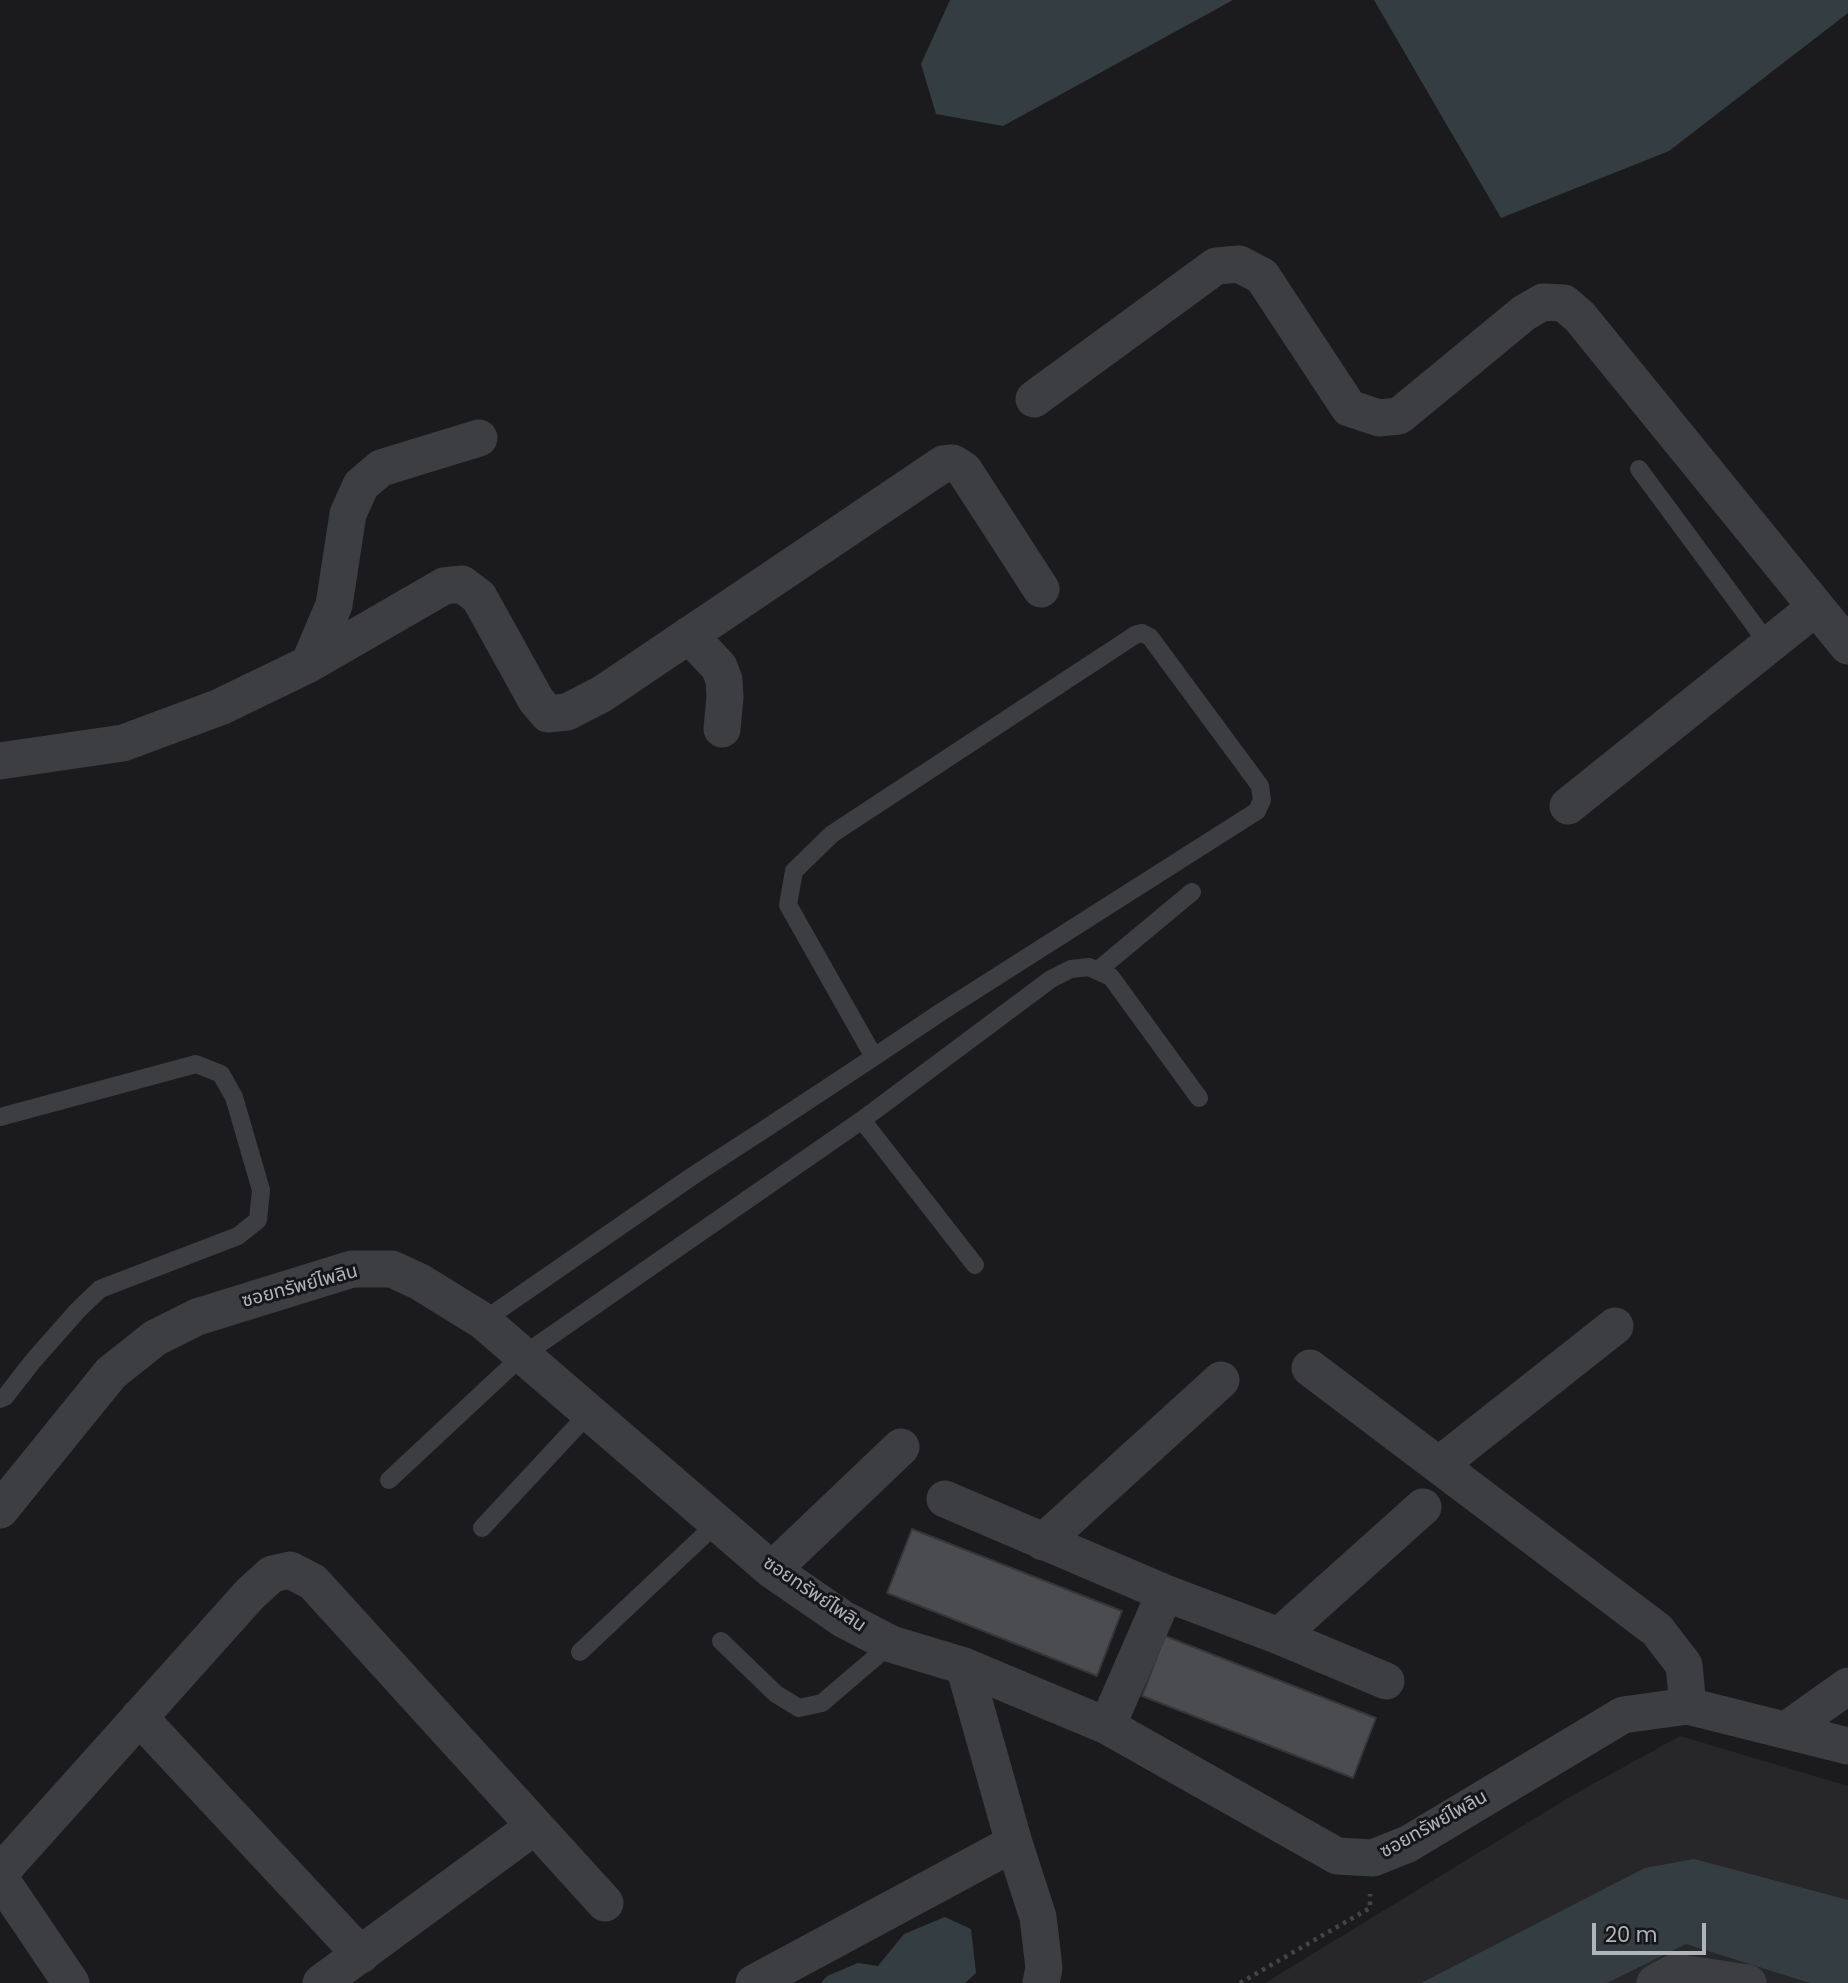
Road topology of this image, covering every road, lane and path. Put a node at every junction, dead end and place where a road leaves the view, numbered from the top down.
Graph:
1 (1034, 400) dead end
2 (479, 438) dead end
3 (1639, 469) dead end
4 (1041, 589) dead end
5 (1816, 607) junction
6 (689, 635) junction
7 (1769, 645) junction
8 (1848, 646) edge
9 (309, 664) junction
10 (722, 729) dead end
11 (0, 761) edge
12 (1568, 806) dead end
13 (1192, 892) dead end
14 (1097, 971) junction
15 (874, 1057) junction
16 (1199, 1098) dead end
17 (0, 1117) edge
18 (862, 1120) junction
19 (975, 1265) dead end
20 (483, 1321) junction
21 (1615, 1326) dead end
22 (522, 1356) junction
23 (1310, 1368) dead end
24 (1221, 1380) dead end
25 (0, 1399) edge
26 (589, 1413) junction
27 (901, 1447) dead end
28 (1439, 1465) junction
29 (388, 1480) dead end
30 (945, 1499) dead end
31 (1423, 1507) dead end
32 (0, 1510) edge
33 (717, 1523) junction
34 (482, 1528) dead end
35 (1043, 1542) junction
36 (772, 1570) junction
37 (1165, 1593) junction
38 (1279, 1636) junction
39 (721, 1641) dead end
40 (891, 1644) junction
41 (580, 1653) dead end
42 (964, 1666) junction
43 (1386, 1681) dead end
44 (1848, 1686) edge
45 (1688, 1706) junction
46 (139, 1717) junction
47 (1107, 1726) junction
48 (1786, 1730) junction
49 (1848, 1746) edge
50 (535, 1826) junction
51 (1014, 1843) junction
52 (1373, 1858) junction
53 (0, 1873) edge
54 (0, 1878) edge
55 (605, 1903) dead end
56 (361, 1955) junction
57 (71, 1983) edge
58 (321, 1983) edge
59 (754, 1983) edge
60 (1041, 1983) edge
61 (1240, 1983) edge
62 (1655, 1983) edge
63 (1748, 1983) edge

1 - 5 street
2 - 9 street
3 - 7 lane
4 - 6 street
5 - 7 street
5 - 8 street
6 - 9 street
6 - 10 street
7 - 12 street
9 - 11 street
13 - 14 lane
14 - 16 lane
14 - 18 lane
15 - 15 lane
15 - 20 lane
17 - 25 lane
18 - 19 lane
18 - 22 lane
20 - 22 street, ซอยทรัพย์ไพลิน
20 - 32 street, ซอยทรัพย์ไพลิน
21 - 28 street
22 - 26 street, ซอยทรัพย์ไพลิน
22 - 29 lane
23 - 28 street
24 - 35 street
26 - 33 street, ซอยทรัพย์ไพลิน
26 - 34 lane
27 - 36 street
28 - 45 street
30 - 35 street
31 - 38 street
33 - 36 street, ซอยทรัพย์ไพลิน
33 - 41 lane
35 - 37 street
36 - 40 street, ซอยทรัพย์ไพลิน
37 - 38 street
37 - 47 street
38 - 43 street
39 - 40 lane
40 - 42 street, ซอยทรัพย์ไพลิน
42 - 47 street, ซอยทรัพย์ไพลิน
42 - 51 street
44 - 48 street
45 - 48 street, ซอยทรัพย์ไพลิน
45 - 52 street, ซอยทรัพย์ไพลิน
46 - 50 street
46 - 53 street
46 - 56 street
47 - 52 street, ซอยทรัพย์ไพลิน
48 - 49 street, ซอยทรัพย์ไพลิน
50 - 55 street
50 - 56 street
51 - 59 street
51 - 60 street
52 - 61 path
54 - 57 street
56 - 58 street
62 - 63 street

